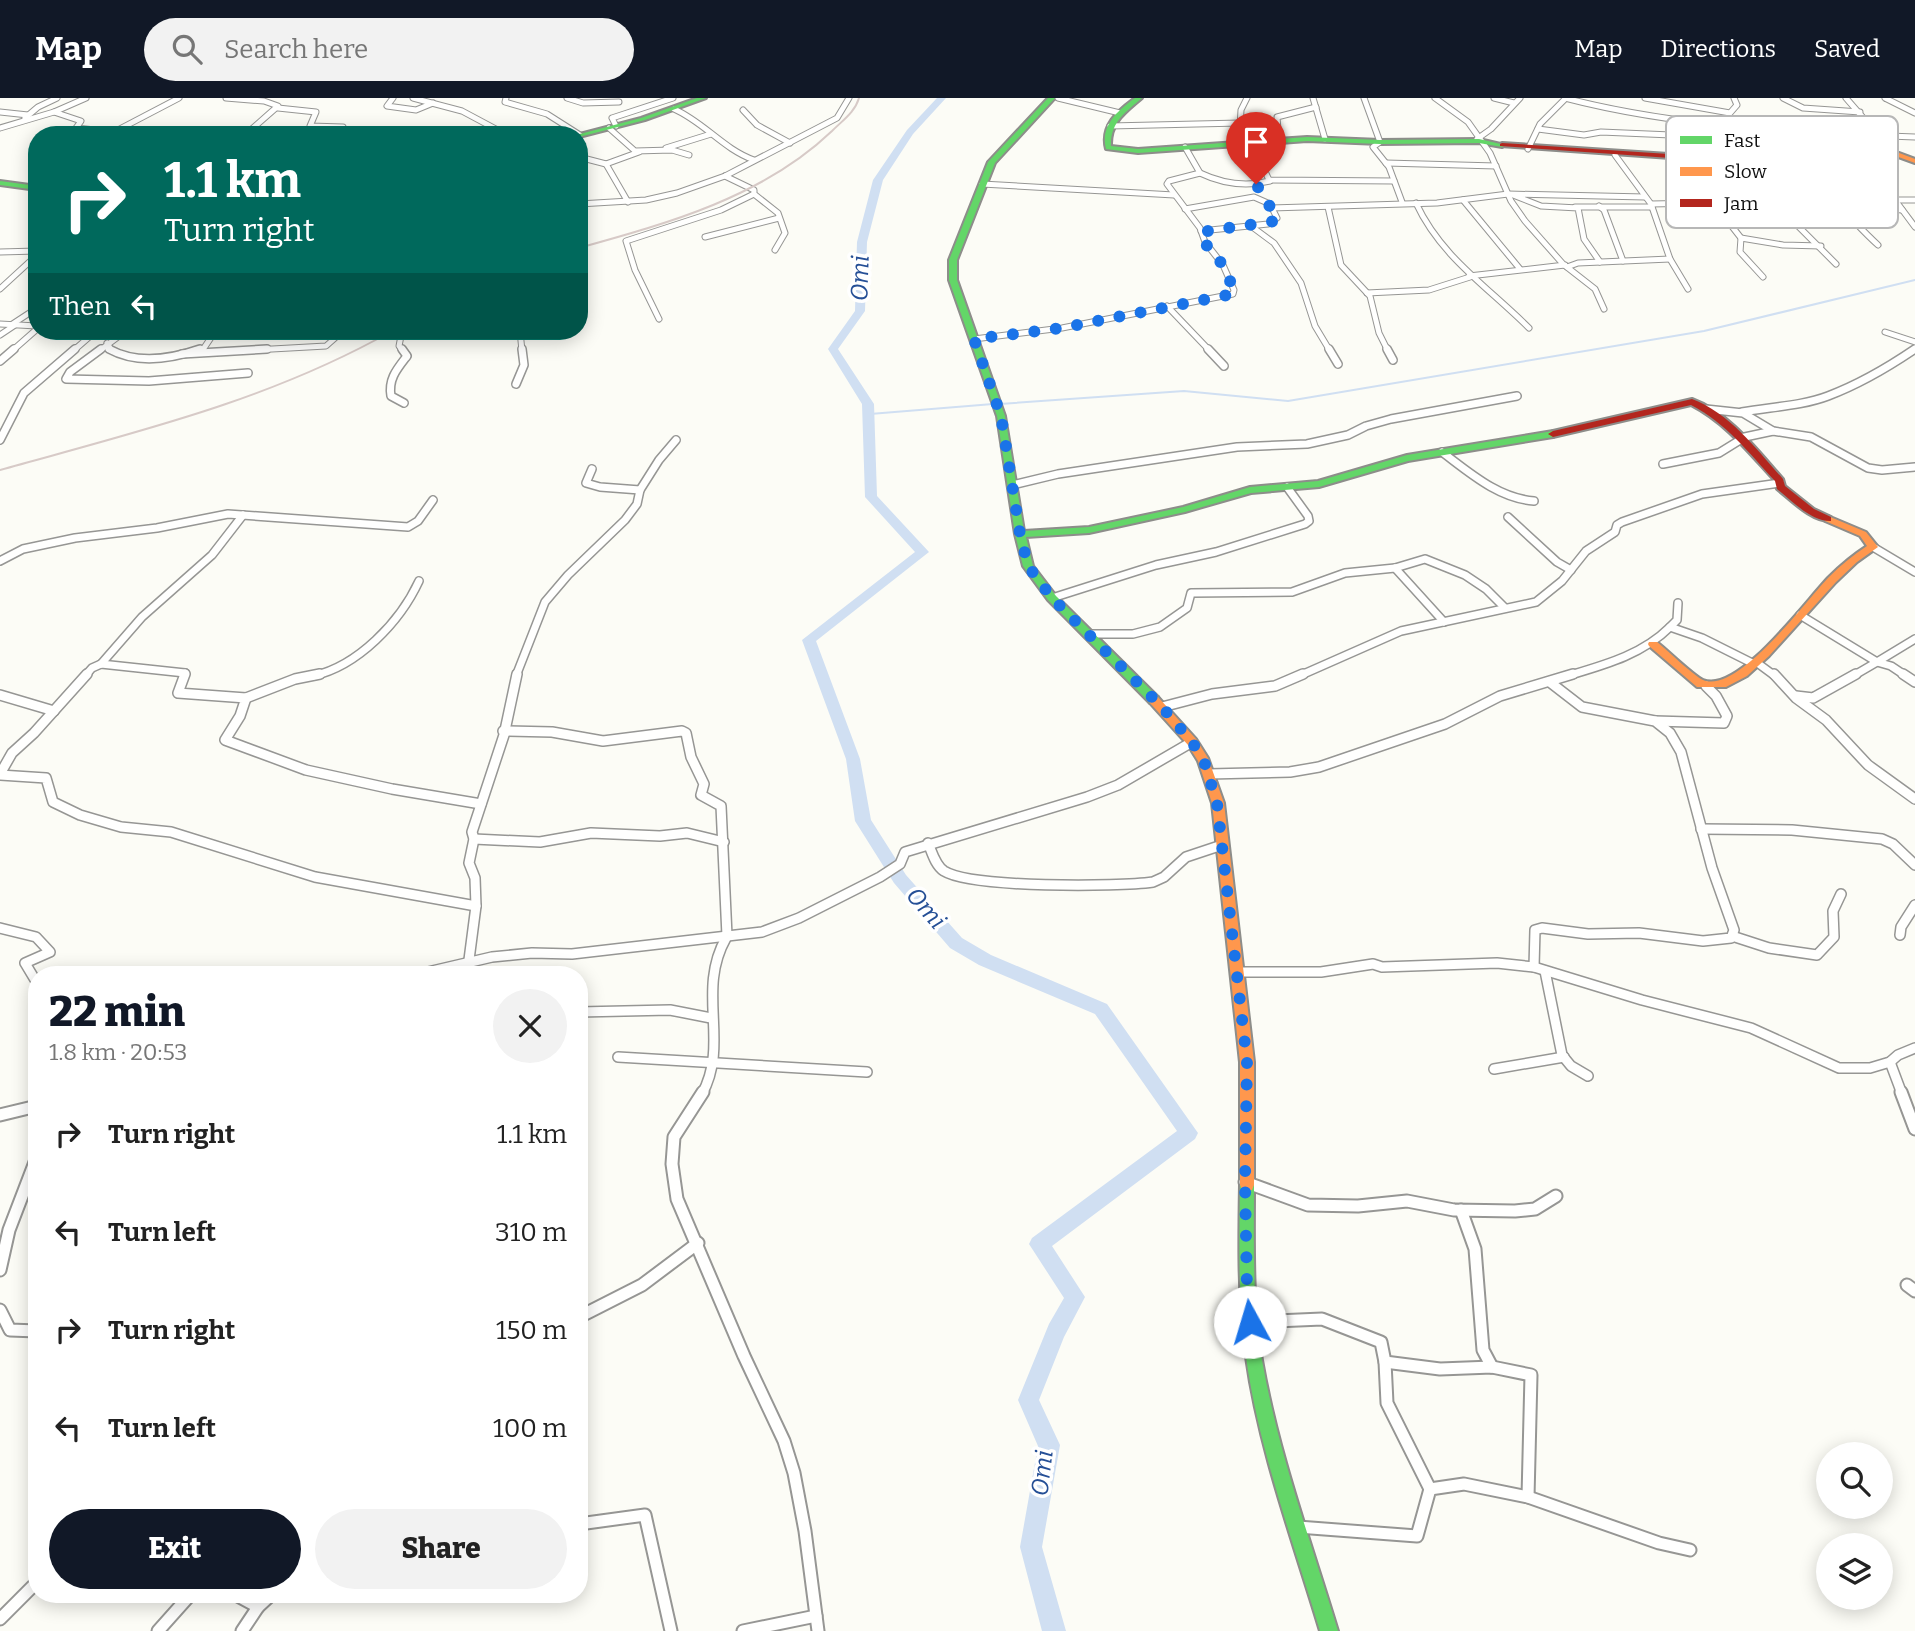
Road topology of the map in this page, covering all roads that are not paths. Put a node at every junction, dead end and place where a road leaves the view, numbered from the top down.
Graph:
1 (57, 98) edge
2 (86, 98) edge
3 (180, 98) edge
4 (226, 98) edge
5 (393, 98) edge
6 (413, 98) edge
7 (506, 98) edge
8 (567, 98) edge
9 (703, 98) edge
10 (849, 98) edge
11 (1052, 98) edge
12 (1058, 98) edge
13 (1139, 98) edge
14 (1247, 98) edge
15 (1313, 98) edge
16 (1364, 98) edge
17 (1435, 98) edge
18 (1494, 98) edge
19 (1520, 98) edge
20 (1565, 98) edge
21 (1645, 98) edge
22 (1734, 98) edge
23 (1783, 98) edge
24 (1885, 98) edge
25 (266, 100) edge
26 (619, 100) edge
27 (1848, 100) edge
28 (627, 102) dead end
29 (433, 103) junction
30 (673, 103) edge
31 (1514, 103) junction
32 (636, 104) dead end
33 (644, 106) junction
34 (1686, 106) junction
35 (1316, 107) junction
36 (278, 108) junction
37 (1833, 109) junction
38 (743, 110) dead end
39 (0, 112) edge
40 (54, 112) junction
41 (1860, 112) junction
42 (1120, 113) junction
43 (1915, 113) edge
44 (1685, 116) edge
45 (1863, 116) edge
46 (26, 117) junction
47 (1666, 117) edge
48 (1240, 123) junction
49 (77, 126) edge
50 (129, 126) edge
51 (256, 126) edge
52 (310, 126) edge
53 (490, 126) edge
54 (566, 126) edge
55 (1110, 126) junction
56 (612, 127) junction
57 (0, 128) edge
58 (1538, 129) junction
59 (588, 133) edge
60 (711, 134) junction
61 (1666, 135) edge
62 (1325, 139) junction
63 (1478, 140) junction
64 (1380, 142) junction
65 (790, 143) junction
66 (1279, 143) junction
67 (1239, 144) junction
68 (1185, 147) junction
69 (662, 149) junction
70 (1528, 149) junction
71 (639, 152) junction
72 (689, 155) dead end
73 (1615, 155) junction
74 (1898, 155) edge
75 (1666, 157) edge
76 (588, 159) edge
77 (754, 160) junction
78 (1915, 161) edge
79 (1386, 163) junction
80 (606, 164) junction
81 (1496, 166) junction
82 (1200, 173) junction
83 (725, 176) junction
84 (1270, 181) junction
85 (1394, 181) junction
86 (0, 183) edge
87 (982, 184) junction
88 (1256, 184) junction
89 (28, 187) edge
90 (754, 194) junction
91 (1510, 194) junction
92 (1174, 195) junction
93 (1645, 197) junction
94 (1264, 199) junction
95 (1463, 200) junction
96 (628, 202) junction
97 (1402, 202) junction
98 (1416, 203) junction
99 (588, 204) edge
100 (1898, 204) edge
101 (1575, 206) junction
102 (1600, 206) junction
103 (1652, 206) junction
104 (1666, 206) edge
105 (1328, 207) junction
106 (1271, 208) junction
107 (1185, 209) junction
108 (1898, 210) edge
109 (1902, 210) junction
110 (779, 218) junction
111 (1251, 226) junction
112 (1915, 227) edge
113 (1734, 228) edge
114 (1801, 228) edge
115 (1859, 228) edge
116 (1201, 232) junction
117 (705, 237) dead end
118 (1741, 238) junction
119 (1878, 245) dead end
120 (1821, 246) junction
121 (775, 250) dead end
122 (0, 252) edge
123 (28, 253) edge
124 (1670, 259) junction
125 (1623, 261) junction
126 (1600, 262) junction
127 (28, 263) edge
128 (1836, 264) dead end
129 (1566, 266) junction
130 (1520, 269) junction
131 (1470, 277) junction
132 (1763, 277) dead end
133 (0, 278) edge
134 (14, 278) junction
135 (0, 289) edge
136 (1688, 289) dead end
137 (1367, 293) junction
138 (1167, 306) junction
139 (1604, 309) dead end
140 (28, 314) edge
141 (659, 319) dead end
142 (0, 324) edge
143 (13, 325) junction
144 (28, 326) edge
145 (1529, 328) dead end
146 (1885, 332) dead end
147 (0, 335) edge
148 (28, 335) edge
149 (974, 339) junction
150 (86, 340) edge
151 (112, 340) edge
152 (209, 340) edge
153 (333, 340) edge
154 (401, 340) edge
155 (521, 340) edge
156 (1915, 342) edge
157 (107, 343) junction
158 (1915, 349) edge
159 (182, 354) junction
160 (1392, 360) dead end
161 (0, 361) edge
162 (1338, 363) dead end
163 (1224, 366) dead end
164 (248, 373) dead end
165 (516, 384) dead end
166 (1517, 396) dead end
167 (404, 403) dead end
168 (1706, 409) junction
169 (1740, 412) junction
170 (1773, 431) junction
171 (1740, 439) junction
172 (0, 440) edge
173 (676, 440) dead end
174 (1442, 452) junction
175 (1663, 464) dead end
176 (1915, 467) edge
177 (592, 469) dead end
178 (1780, 483) junction
179 (1012, 485) junction
180 (1287, 487) junction
181 (640, 490) junction
182 (433, 500) dead end
183 (1534, 501) dead end
184 (243, 515) junction
185 (1508, 517) dead end
186 (1020, 534) junction
187 (1873, 547) junction
188 (0, 561) edge
189 (1395, 568) junction
190 (1571, 570) junction
191 (1915, 572) edge
192 (419, 581) dead end
193 (1052, 598) junction
194 (1678, 603) dead end
195 (1505, 608) junction
196 (1800, 615) junction
197 (1444, 622) junction
198 (1670, 627) junction
199 (1087, 634) junction
200 (1915, 639) edge
201 (1653, 644) junction
202 (1877, 662) junction
203 (1756, 663) junction
204 (101, 664) junction
205 (1915, 682) edge
206 (1551, 683) junction
207 (1706, 686) junction
208 (0, 695) edge
209 (246, 698) junction
210 (1796, 698) junction
211 (1162, 707) junction
212 (54, 711) junction
213 (1655, 721) junction
214 (503, 731) junction
215 (1192, 742) junction
216 (0, 774) edge
217 (1209, 774) junction
218 (1915, 799) edge
219 (481, 804) junction
220 (1701, 829) junction
221 (474, 839) junction
222 (724, 842) junction
223 (928, 843) junction
224 (1222, 845) junction
225 (1915, 865) edge
226 (1841, 894) dead end
227 (1915, 905) edge
228 (476, 906) junction
229 (0, 928) edge
230 (1900, 935) dead end
231 (1732, 936) junction
232 (726, 937) junction
233 (467, 961) junction
234 (448, 966) edge
235 (467, 966) edge
236 (1534, 967) junction
237 (28, 968) edge
238 (1545, 971) junction
239 (1237, 972) junction
240 (588, 1012) edge
241 (711, 1018) junction
242 (1915, 1048) edge
243 (1564, 1057) junction
244 (618, 1058) dead end
245 (1890, 1062) junction
246 (713, 1063) junction
247 (1494, 1069) dead end
248 (867, 1072) dead end
249 (1588, 1076) dead end
250 (28, 1108) edge
251 (0, 1115) edge
252 (1915, 1129) edge
253 (28, 1180) edge
254 (1245, 1182) junction
255 (1556, 1196) dead end
256 (1461, 1210) junction
257 (698, 1243) junction
258 (0, 1270) edge
259 (0, 1310) edge
260 (588, 1313) edge
261 (1250, 1322) junction
262 (5, 1331) edge
263 (28, 1331) edge
264 (1385, 1363) junction
265 (1492, 1367) junction
266 (1430, 1489) junction
267 (1528, 1497) junction
268 (588, 1523) edge
269 (1298, 1527) junction
270 (1690, 1550) dead end
271 (28, 1591) edge
272 (183, 1603) edge
273 (251, 1603) edge
274 (262, 1603) edge
275 (258, 1607) junction
276 (816, 1616) junction
277 (0, 1619) edge
278 (158, 1631) edge
279 (242, 1631) edge
280 (671, 1631) edge
281 (743, 1631) edge
282 (818, 1631) edge
283 (1329, 1631) edge

1 - 46 street
2 - 40 street
3 - 50 street
4 - 25 street
5 - 29 street
6 - 29 street
7 - 54 street
8 - 26 street
9 - 30 main road
10 - 65 street
11 - 87 main road
12 - 42 street
13 - 42 main road
14 - 48 street
15 - 35 street
16 - 64 street
17 - 63 street
18 - 31 street
19 - 31 street
20 - 47 street
20 - 58 street
21 - 34 street
22 - 34 street
23 - 37 street
24 - 43 street
25 - 36 street
26 - 28 street
27 - 37 street
27 - 41 street
29 - 53 street
30 - 33 street
30 - 56 main road
30 - 60 street
31 - 63 street
32 - 33 street
33 - 56 street
34 - 44 street
35 - 62 street
35 - 66 street
36 - 51 street
36 - 52 street
37 - 41 street
38 - 65 street
39 - 46 street
40 - 46 street
40 - 49 street
41 - 45 street
42 - 55 main road
46 - 57 street
48 - 55 street
48 - 67 street
55 - 68 main road
56 - 59 main road
56 - 71 street
58 - 61 street
58 - 70 street
60 - 69 street
60 - 77 street
62 - 64 main road
62 - 66 main road
63 - 64 main road
63 - 70 main road
63 - 81 street
64 - 79 street
65 - 77 street
66 - 67 main road
67 - 68 main road
67 - 84 street
68 - 82 street
69 - 71 street
69 - 72 street
70 - 73 main road
71 - 80 street
73 - 75 main road
73 - 93 street
74 - 78 main road
76 - 80 street
77 - 83 street
79 - 81 street
79 - 85 street
80 - 96 street
81 - 91 street
82 - 88 street
82 - 92 street
83 - 90 street
83 - 96 street
84 - 85 street
84 - 88 street
85 - 97 street
86 - 89 main road
87 - 92 street
87 - 149 main road
88 - 94 street
90 - 110 street
90 - 141 street
91 - 93 street
91 - 95 street
91 - 101 street
91 - 129 street
92 - 107 street
93 - 103 street
94 - 106 street
94 - 107 street
95 - 98 street
95 - 130 street
96 - 99 street
97 - 98 street
97 - 105 street
98 - 131 street
100 - 109 street
101 - 102 street
101 - 126 street
102 - 103 street
102 - 125 street
103 - 104 street
103 - 124 street
105 - 106 street
105 - 137 street
106 - 111 street
107 - 116 street
108 - 109 street
109 - 112 street
110 - 117 street
110 - 121 street
111 - 116 street
111 - 162 street
113 - 118 street
114 - 120 street
115 - 119 street
116 - 138 street
118 - 120 street
118 - 132 street
120 - 128 street
122 - 123 street
124 - 125 street
124 - 136 street
125 - 126 street
126 - 129 street
127 - 134 street
129 - 130 street
129 - 139 street
130 - 131 street
131 - 137 street
131 - 145 street
133 - 134 street
134 - 135 street
137 - 160 street
138 - 149 street
138 - 163 street
140 - 143 street
142 - 143 street
143 - 144 street
143 - 147 street
146 - 156 street
148 - 161 street
149 - 179 main road
150 - 172 street
151 - 157 street
152 - 159 street
153 - 159 street
154 - 167 street
155 - 165 street
157 - 159 street
157 - 164 street
158 - 169 street
166 - 179 street
168 - 169 street
168 - 171 main road
168 - 174 main road
169 - 170 street
170 - 171 street
170 - 176 street
171 - 175 street
171 - 178 main road
173 - 181 street
174 - 180 main road
174 - 183 street
177 - 181 street
178 - 187 main road
178 - 190 street
179 - 186 main road
180 - 186 main road
180 - 193 street
181 - 214 street
182 - 184 street
184 - 188 street
184 - 204 street
185 - 190 street
186 - 193 main road
187 - 191 street
187 - 196 main road
189 - 195 street
189 - 197 street
189 - 199 street
190 - 195 street
192 - 209 street
193 - 199 main road
194 - 198 street
195 - 197 street
196 - 202 street
196 - 203 main road
197 - 211 street
198 - 201 street
198 - 203 street
199 - 211 main road
200 - 202 street
201 - 206 street
201 - 207 main road
202 - 205 street
202 - 210 street
203 - 207 main road
203 - 210 street
204 - 209 street
204 - 212 street
206 - 213 street
206 - 217 street
207 - 213 street
208 - 212 street
209 - 219 street
210 - 218 street
211 - 215 main road
212 - 216 street
213 - 220 street
214 - 219 street
214 - 222 street
215 - 217 main road
215 - 223 street
216 - 228 street
217 - 224 main road
219 - 221 street
220 - 225 street
220 - 231 street
221 - 222 street
221 - 228 street
222 - 232 street
223 - 224 street
223 - 232 street
224 - 239 main road
226 - 231 street
227 - 230 street
228 - 233 street
229 - 237 street
231 - 236 street
232 - 233 street
232 - 241 street
233 - 234 street
233 - 235 street
236 - 238 street
236 - 239 street
238 - 243 street
238 - 245 street
239 - 254 main road
240 - 241 street
241 - 246 street
242 - 245 street
243 - 247 street
243 - 249 street
244 - 246 street
245 - 252 street
246 - 248 street
246 - 257 street
250 - 251 street
253 - 258 street
254 - 256 street
254 - 261 main road
255 - 256 street
256 - 265 street
257 - 260 street
257 - 276 street
259 - 262 street
261 - 264 street
261 - 269 main road
262 - 263 street
264 - 265 street
264 - 266 street
265 - 267 street
266 - 267 street
266 - 269 street
267 - 270 street
268 - 280 street
269 - 283 main road
271 - 277 street
272 - 278 street
273 - 275 street
274 - 275 street
275 - 279 street
276 - 281 street
276 - 282 street

